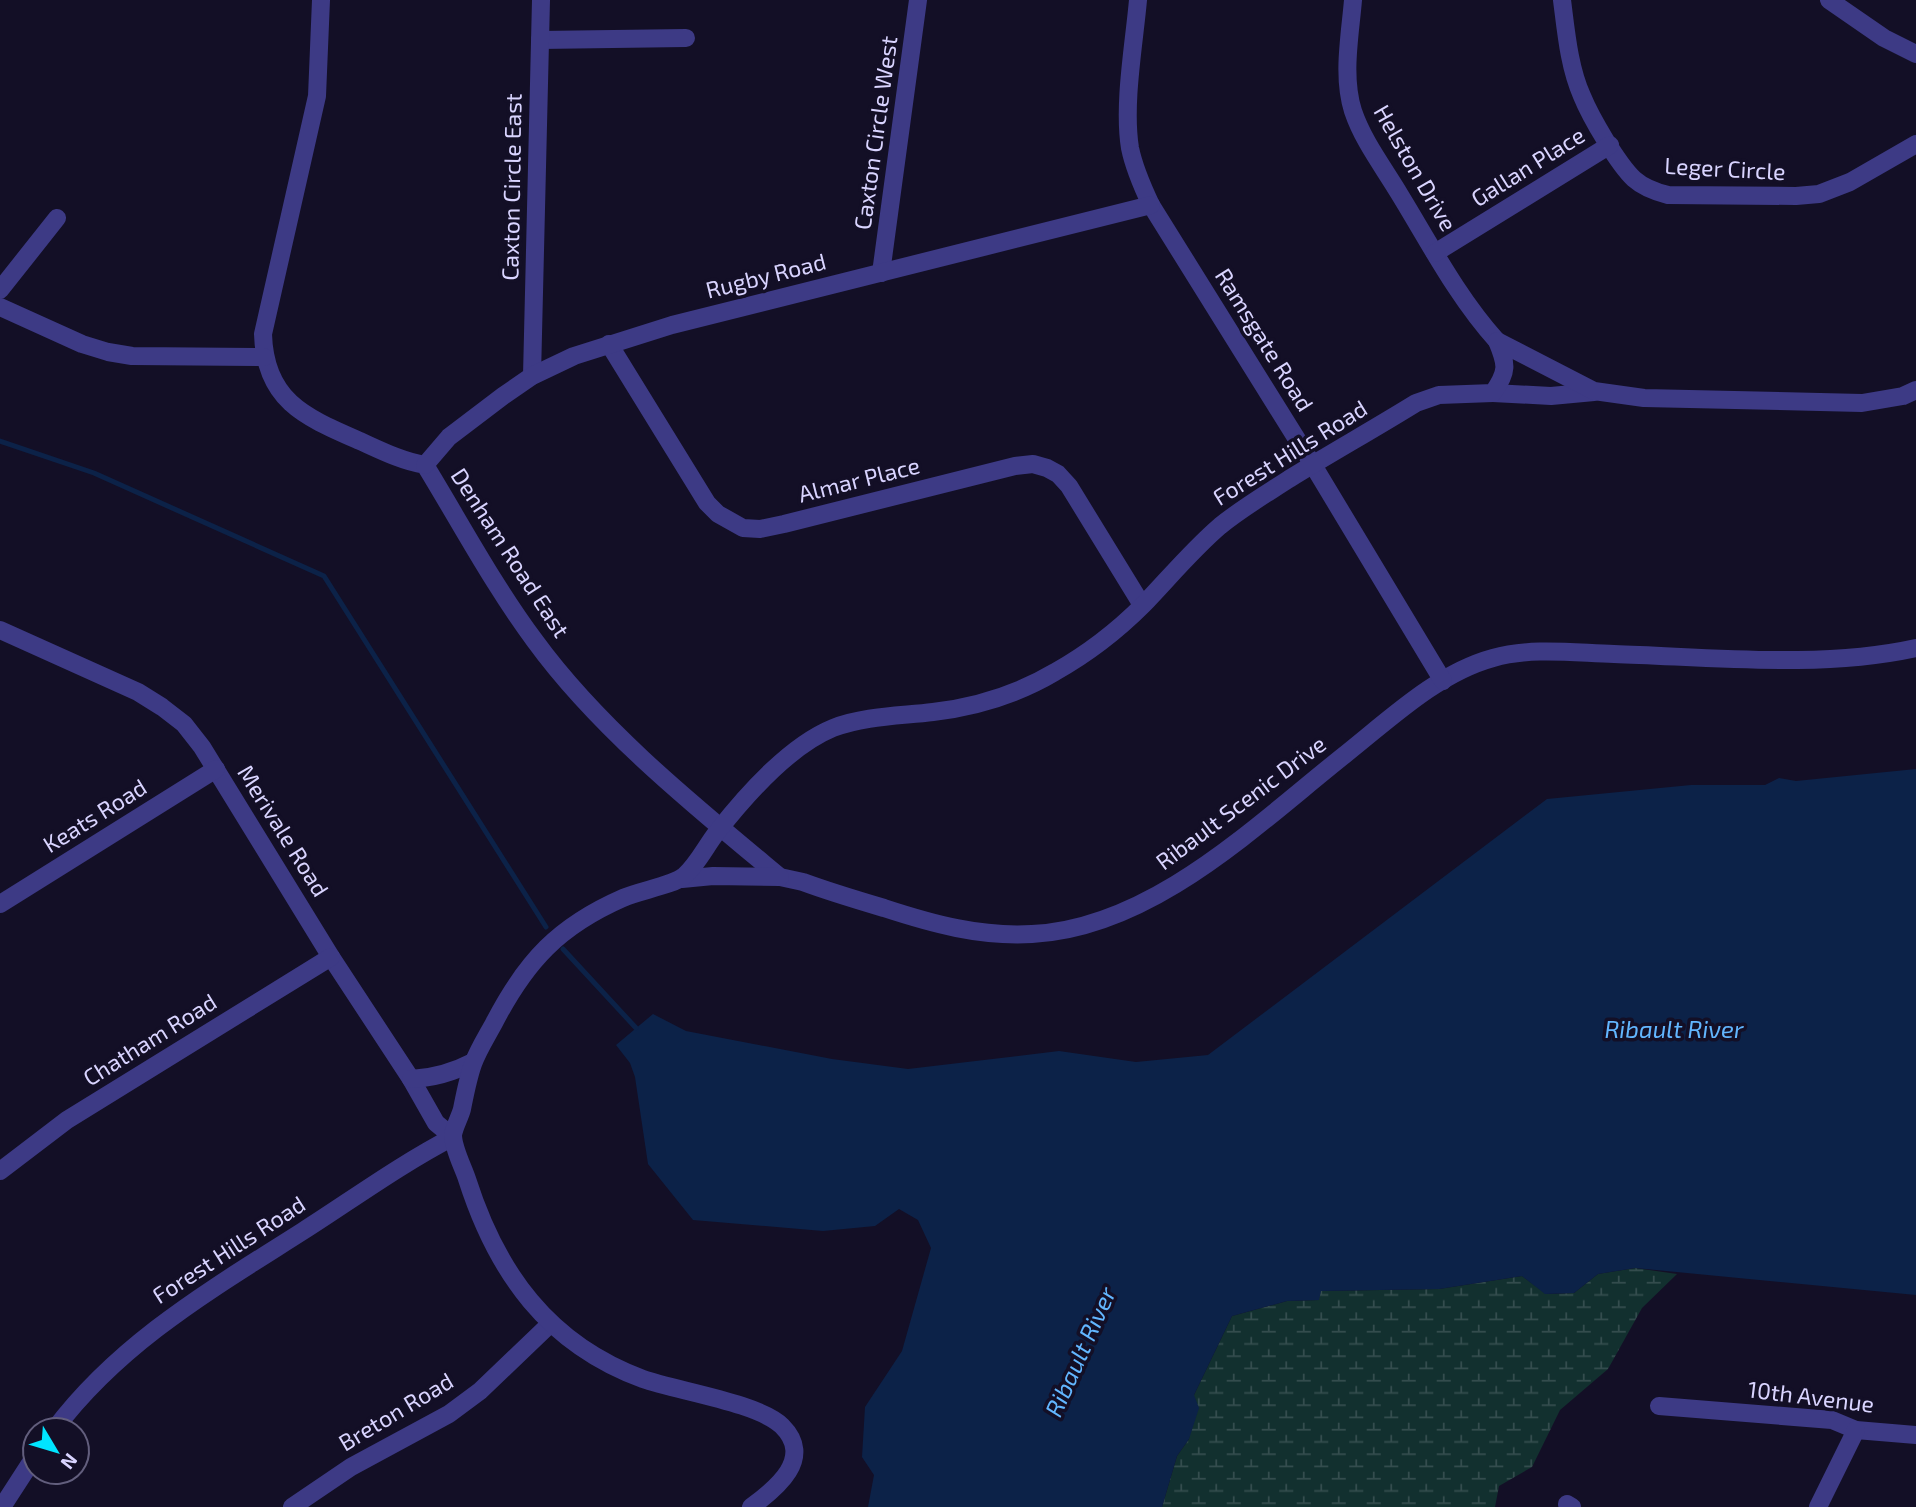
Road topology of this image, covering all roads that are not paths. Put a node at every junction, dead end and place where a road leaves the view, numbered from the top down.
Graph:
1 (321, 0) edge
2 (541, 0) edge
3 (918, 0) edge
4 (1138, 0) edge
5 (1353, 0) edge
6 (1562, 0) edge
7 (1829, 0) edge
8 (686, 38) dead end
9 (540, 40) junction
10 (1916, 54) edge
11 (1916, 144) edge
12 (1610, 145) junction
13 (1151, 205) junction
14 (57, 218) dead end
15 (1435, 253) junction
16 (881, 273) junction
17 (0, 290) edge
18 (0, 307) edge
19 (1497, 341) junction
20 (608, 344) junction
21 (264, 357) junction
22 (532, 376) junction
23 (1916, 390) edge
24 (1597, 391) junction
25 (1493, 393) junction
26 (425, 465) junction
27 (1313, 465) junction
28 (1142, 605) junction
29 (5, 638) edge
30 (1916, 648) edge
31 (1443, 681) junction
32 (216, 769) junction
33 (721, 827) junction
34 (780, 877) junction
35 (682, 879) junction
36 (0, 904) edge
37 (331, 957) junction
38 (473, 1062) junction
39 (411, 1079) junction
40 (453, 1137) junction
41 (0, 1171) edge
42 (550, 1324) junction
43 (1659, 1406) dead end
44 (64, 1416) edge
45 (1856, 1430) junction
46 (1916, 1435) edge
47 (21, 1478) edge
48 (2, 1507) edge
49 (292, 1507) edge
50 (751, 1507) edge
51 (1818, 1507) edge

1 - 21 street, Denham Road East
2 - 9 street, Caxton Circle East
3 - 16 street, Caxton Circle West
4 - 13 street, Ramsgate Road
5 - 15 street, Helston Drive
6 - 12 street, Leger Circle
7 - 10 street
8 - 9 street
9 - 22 street, Caxton Circle East
11 - 12 street, Leger Circle
12 - 15 street, Gallan Place
13 - 16 street, Rugby Road
13 - 27 street, Ramsgate Road
14 - 17 street
15 - 19 street, Helston Drive
16 - 20 street, Rugby Road
18 - 21 street
19 - 24 street
19 - 25 street
20 - 22 street, Rugby Road
20 - 28 street, Almar Place
21 - 26 street, Denham Road East
22 - 26 street, Rugby Road
23 - 24 street
24 - 25 street, Forest Hills Road
25 - 27 street, Forest Hills Road
26 - 33 street, Denham Road East
27 - 28 street, Forest Hills Road
27 - 31 street, Ramsgate Road
28 - 33 street, Forest Hills Road
29 - 32 street, Merivale Road
30 - 31 street, Ribault Scenic Drive
31 - 34 street, Ribault Scenic Drive
32 - 36 street, Keats Road
32 - 37 street, Merivale Road
33 - 34 street, Ribault Scenic Drive
33 - 35 street
34 - 35 street
35 - 38 street
37 - 39 street, Merivale Road
37 - 41 street, Chatham Road
38 - 39 street
38 - 40 street
39 - 40 street, Merivale Road
40 - 42 street
40 - 44 street, Forest Hills Road
42 - 49 street, Breton Road
42 - 50 street
43 - 45 street, 10th Avenue
45 - 46 street, 10th Avenue
45 - 51 street
47 - 48 street

